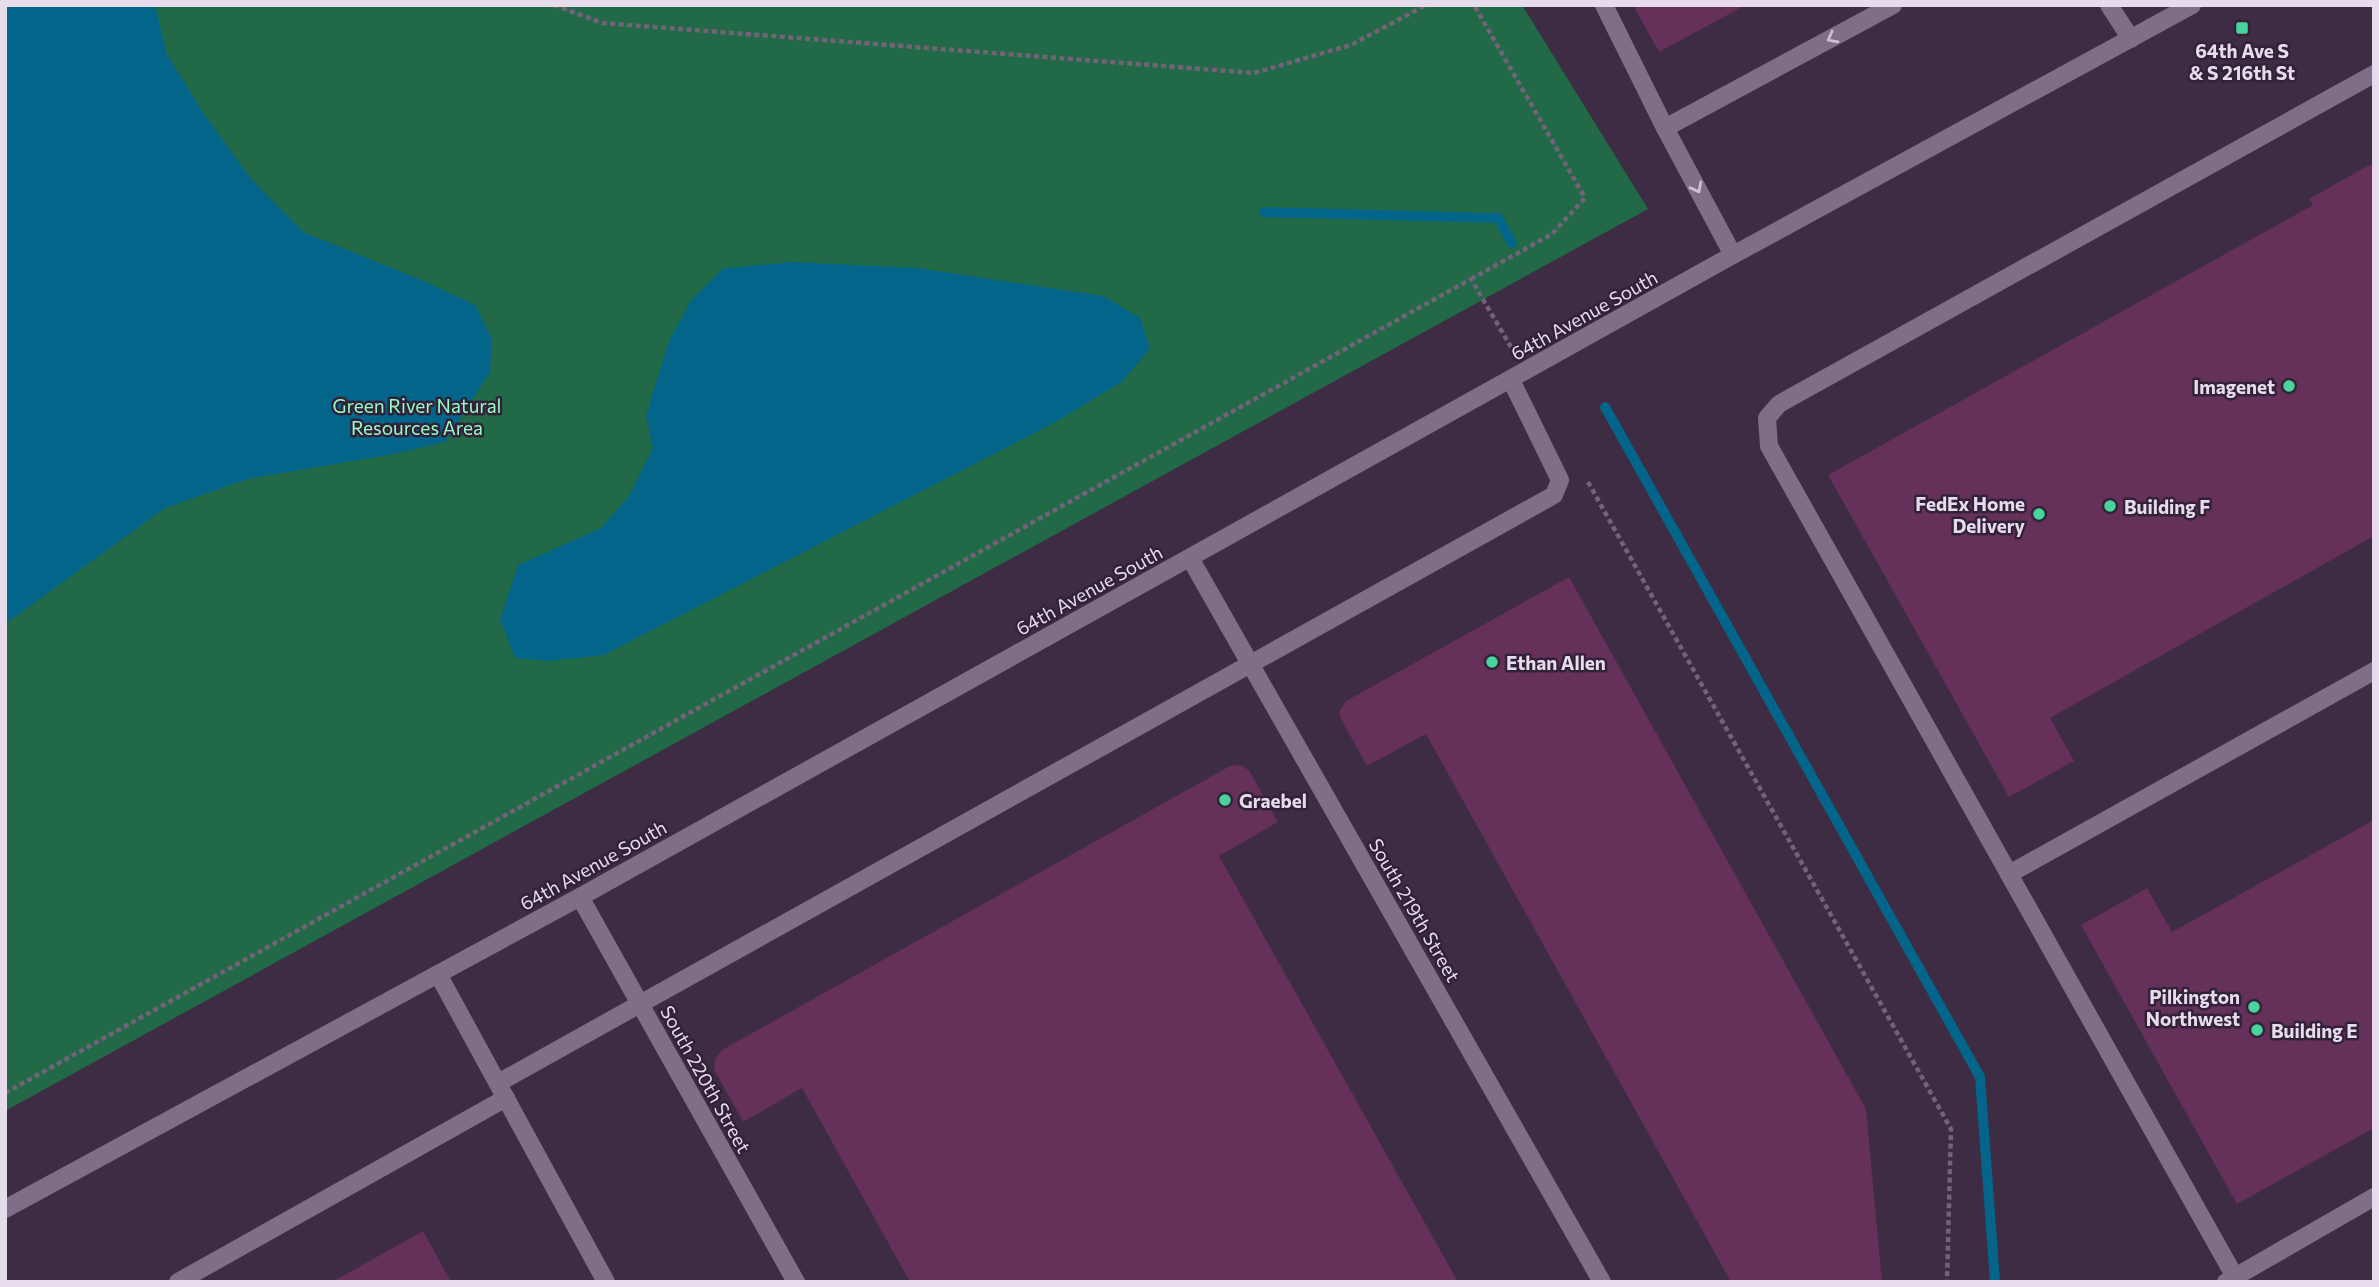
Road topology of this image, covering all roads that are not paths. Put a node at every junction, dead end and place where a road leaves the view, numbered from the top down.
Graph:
1 (1604, 5) edge
2 (1892, 5) edge
3 (2109, 5) edge
4 (2192, 5) edge
5 (2131, 39) junction
6 (2374, 74) edge
7 (1665, 128) junction
8 (1733, 255) junction
9 (1511, 380) junction
10 (1190, 558) junction
11 (1251, 664) junction
12 (2374, 671) edge
13 (2009, 874) junction
14 (580, 897) junction
15 (438, 974) junction
16 (640, 1004) junction
17 (502, 1091) junction
18 (2374, 1198) edge
19 (5, 1209) edge
20 (2230, 1279) edge
21 (178, 1282) edge
22 (606, 1282) edge
23 (796, 1282) edge
24 (1602, 1282) edge

1 - 7 street
2 -> 7 street
3 - 5 street
4 - 5 street, 64th Avenue South
5 - 8 street, 64th Avenue South
6 - 13 street
7 -> 8 street
8 - 9 street, 64th Avenue South
9 - 10 street, 64th Avenue South
9 - 11 street
10 - 11 street, South 219th Street
10 - 14 street, 64th Avenue South
11 - 16 street
11 - 24 street, South 219th Street
12 - 13 street
13 - 20 street
14 - 15 street, 64th Avenue South
14 - 16 street, South 220th Street
15 - 17 street
15 - 19 street, 64th Avenue South
16 - 17 street
16 - 23 street, South 220th Street
17 - 21 street
17 - 22 street
18 - 20 street

